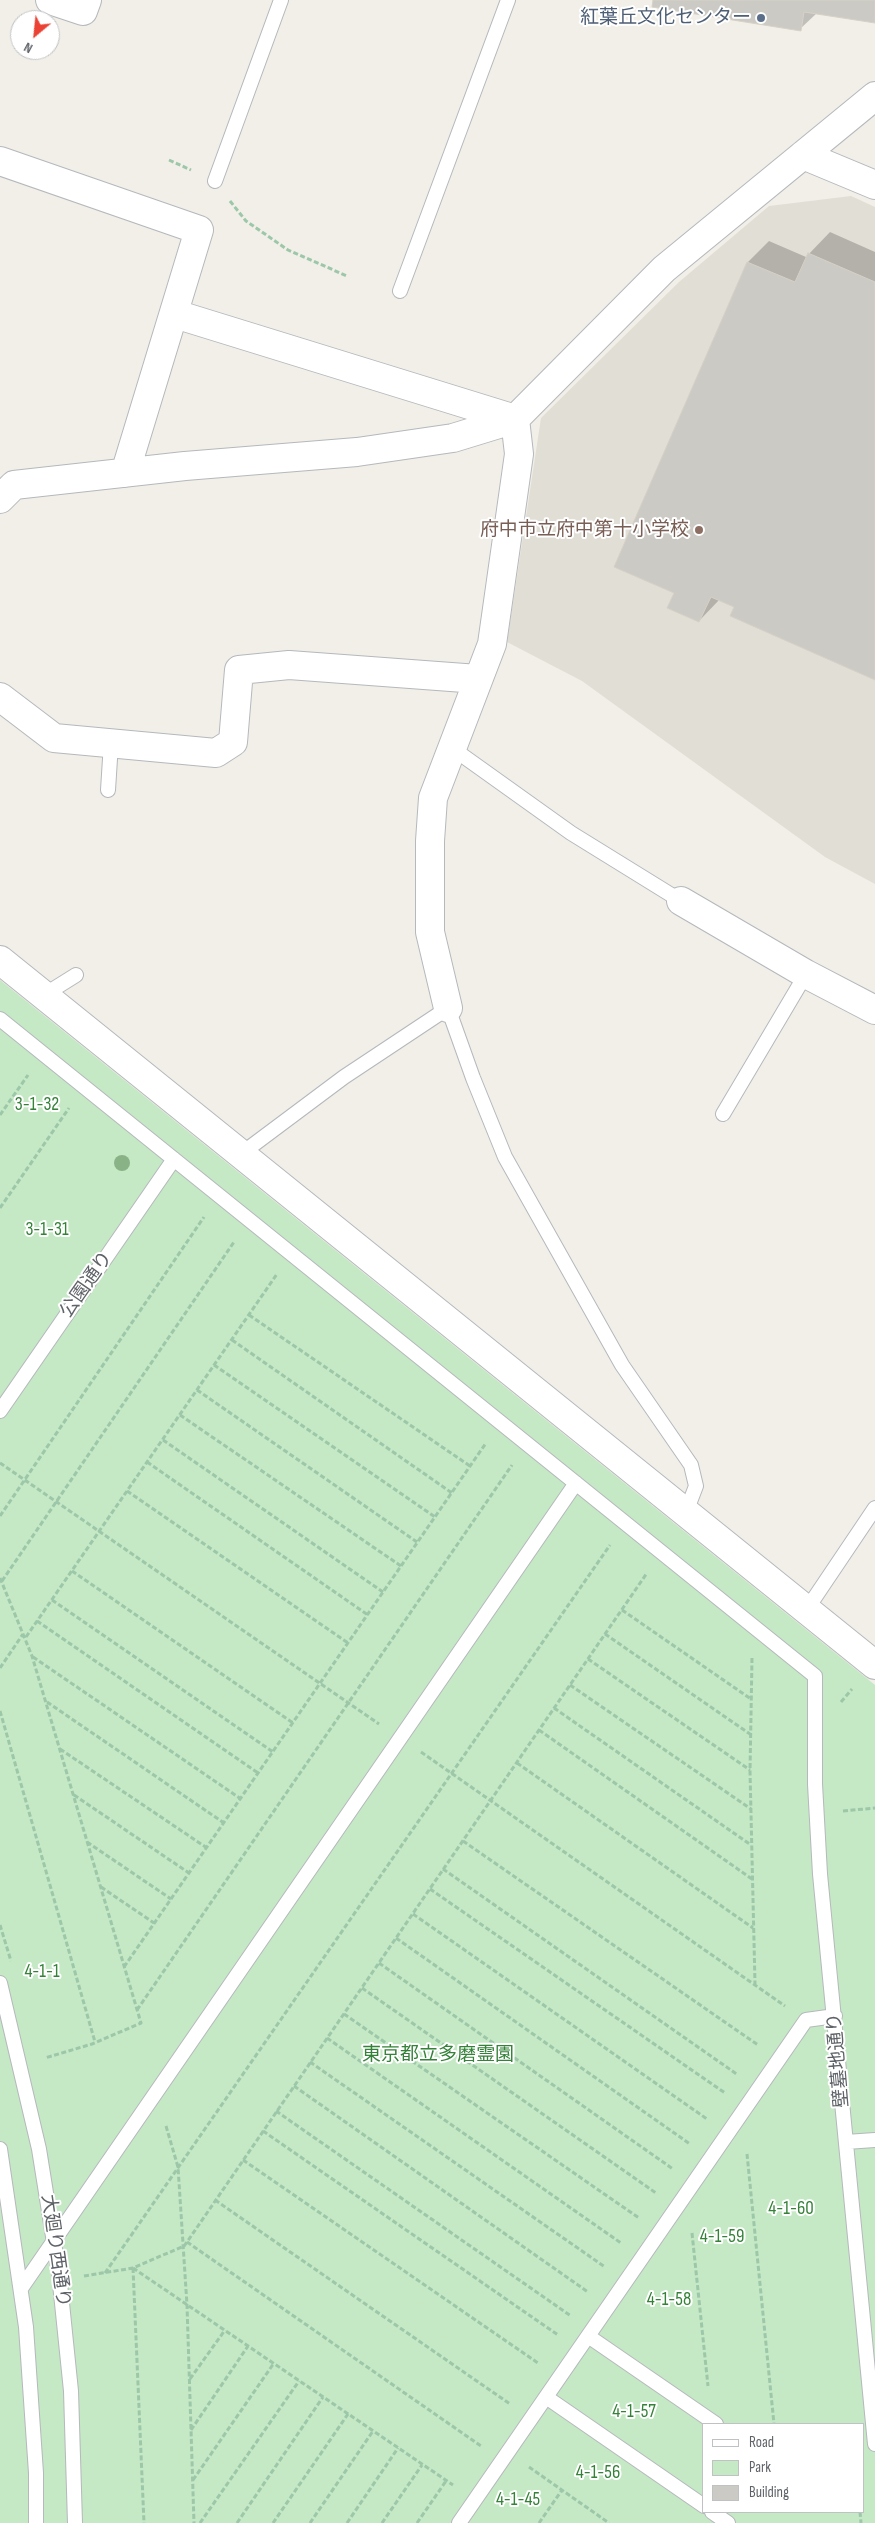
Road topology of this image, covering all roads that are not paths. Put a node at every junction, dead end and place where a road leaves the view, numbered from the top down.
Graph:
1 (50, 0) edge
2 (87, 0) edge
3 (282, 0) edge
4 (508, 0) edge
5 (875, 96) edge
6 (803, 155) junction
7 (0, 161) edge
8 (215, 181) road end
9 (875, 185) edge
10 (400, 291) dead end
11 (175, 314) junction
12 (515, 419) junction
13 (125, 473) junction
14 (0, 499) edge
15 (478, 679) junction
16 (0, 697) edge
17 (111, 743) junction
18 (452, 748) junction
19 (108, 790) dead end
20 (681, 901) joint
21 (0, 960) edge
22 (806, 974) junction
23 (76, 975) dead end
24 (44, 995) junction
25 (448, 1008) junction
26 (875, 1010) edge
27 (0, 1019) edge
28 (723, 1114) dead end
29 (241, 1154) junction
30 (174, 1159) junction
31 (0, 1411) edge
32 (576, 1483) junction
33 (875, 1508) edge
34 (686, 1512) junction
35 (807, 1610) junction
36 (874, 1664) edge
37 (0, 1983) edge
38 (834, 2016) junction
39 (875, 2140) edge
40 (846, 2142) junction
41 (0, 2149) edge
42 (54, 2240) junction
43 (22, 2287) junction
44 (590, 2334) junction
45 (546, 2397) junction
46 (714, 2423) edge
47 (875, 2444) edge
48 (702, 2505) edge
49 (713, 2513) edge
50 (36, 2523) edge
51 (75, 2523) edge
52 (459, 2523) edge
53 (728, 2523) edge

1 - 2 street
3 - 8 lane
4 - 10 lane
5 - 6 street
6 - 9 street
6 - 12 street
7 - 11 street
11 - 12 street
11 - 13 street
12 - 13 street
12 - 15 street
13 - 14 street
15 - 17 street
15 - 18 street
16 - 17 street
17 - 19 lane
18 - 20 lane
18 - 25 street
20 - 22 street
21 - 24 street
22 - 26 street
22 - 28 lane
23 - 24 lane
24 - 29 street
25 - 29 lane
25 - 34 lane
27 - 30 lane
29 - 34 street
30 - 31 lane, 公園通り
30 - 32 lane
32 - 38 lane, 壁墓地通り
32 - 42 lane
33 - 35 lane
34 - 35 street
35 - 36 street
37 - 42 lane, 大廻り西通り
38 - 40 lane, 壁墓地通り
38 - 44 lane
39 - 40 lane
40 - 47 lane, 壁墓地通り
41 - 43 lane, 大廻り西通り
42 - 43 lane
42 - 51 lane, 大廻り西通り
43 - 50 lane, 大廻り西通り
44 - 45 lane
44 - 46 lane
45 - 48 lane
45 - 52 lane
49 - 53 lane

